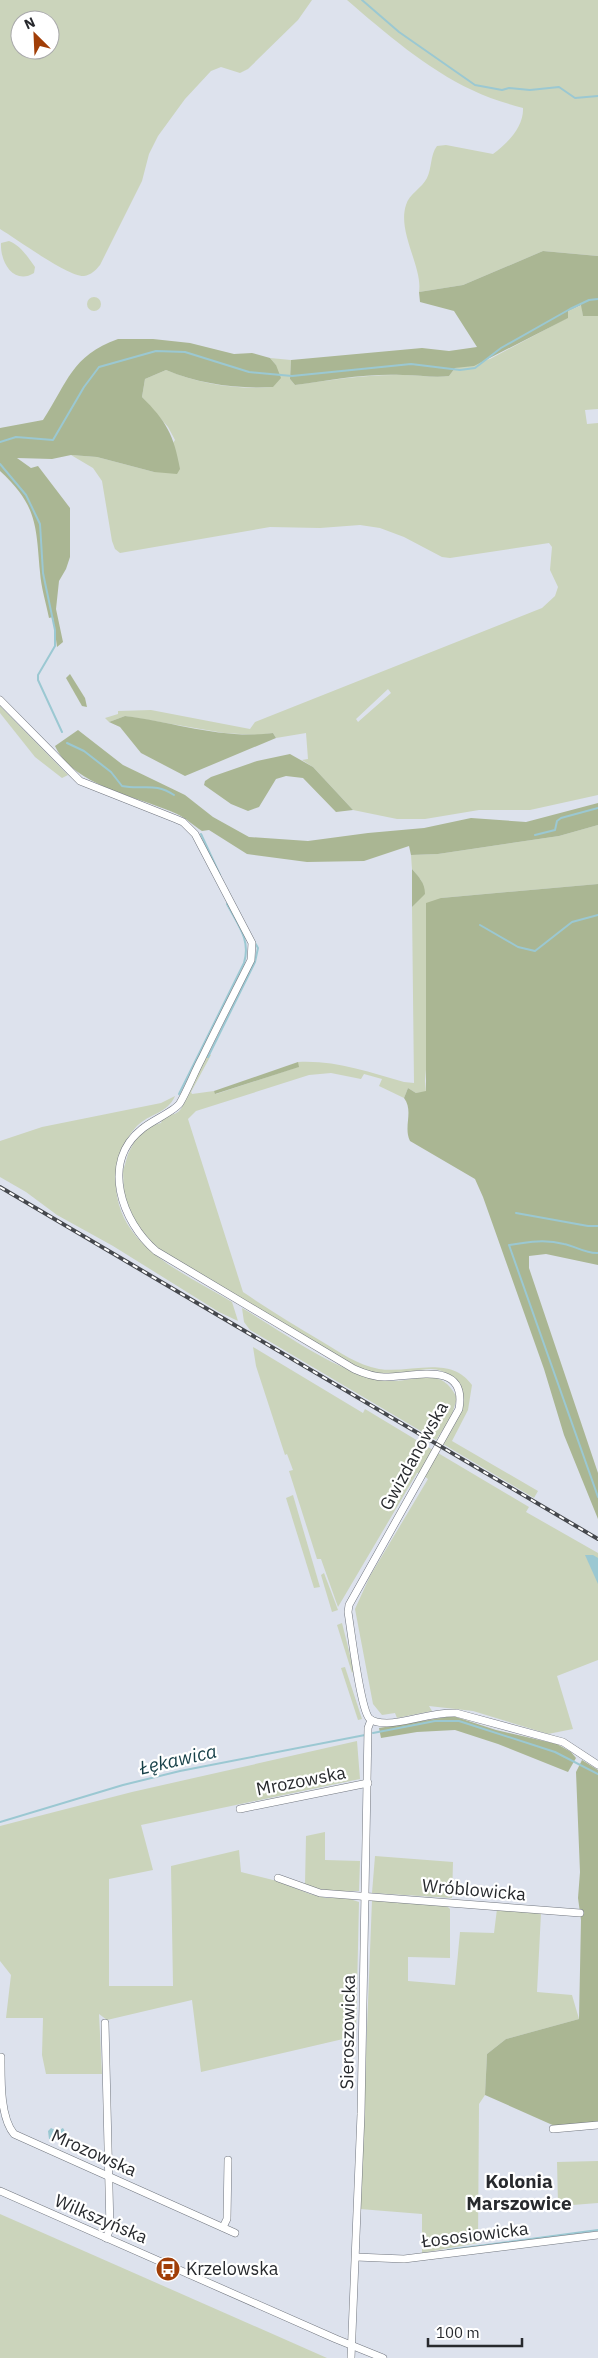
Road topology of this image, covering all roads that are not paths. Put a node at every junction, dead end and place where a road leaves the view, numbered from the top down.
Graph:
1 (0, 700) edge
2 (371, 1720) junction
3 (598, 1765) edge
4 (368, 1783) junction
5 (240, 1808) dead end
6 (278, 1878) dead end
7 (366, 1896) junction
8 (580, 1913) dead end
9 (105, 2023) dead end
10 (1, 2057) edge
11 (598, 2126) edge
12 (553, 2129) dead end
13 (228, 2160) dead end
14 (108, 2175) junction
15 (0, 2191) edge
16 (223, 2227) junction
17 (235, 2233) dead end
18 (598, 2235) edge
19 (106, 2238) junction
20 (356, 2257) junction
21 (351, 2346) junction
22 (351, 2358) edge
23 (383, 2358) edge

1 - 2 street, Gwizdanowska
2 - 3 street
2 - 4 street, Sieroszowicka
4 - 5 street, Mrozowska
4 - 7 street, Sieroszowicka
6 - 7 street, Wróblowicka
7 - 8 street, Wróblowicka
7 - 20 street, Sieroszowicka
9 - 14 street
10 - 14 street, Mrozowska
11 - 12 street
13 - 16 street
14 - 16 street, Mrozowska
14 - 19 street
15 - 19 street, Wilkszyńska
16 - 17 street, Mrozowska
18 - 20 street, Łososiowicka
19 - 21 street, Wilkszyńska
20 - 21 street, Sieroszowicka
21 - 22 street
21 - 23 street, Wilkszyńska

